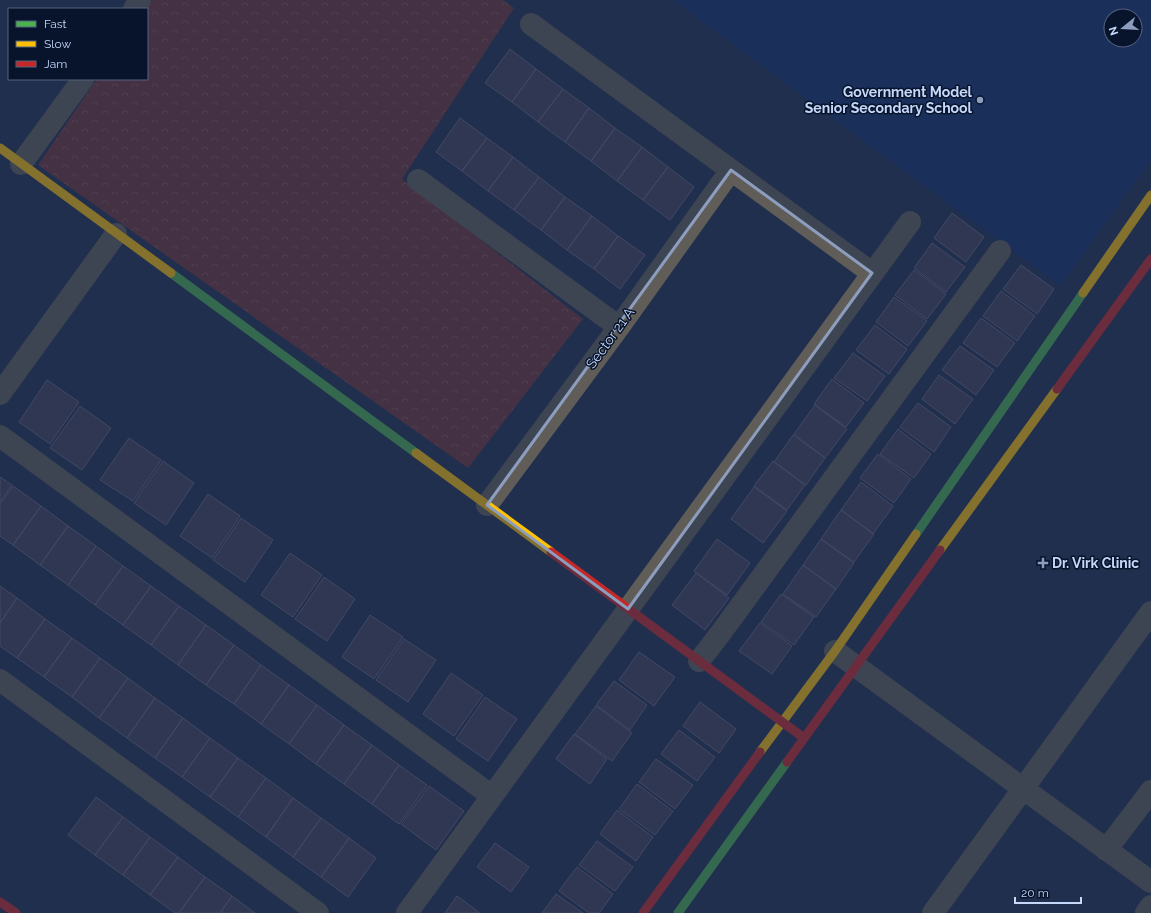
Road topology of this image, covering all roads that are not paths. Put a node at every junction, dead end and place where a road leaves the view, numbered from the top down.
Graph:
1 (531, 24) dead end
2 (82, 80) edge
3 (0, 148) edge
4 (21, 164) junction
5 (731, 170) junction
6 (418, 180) dead end
7 (1151, 195) edge
8 (910, 222) dead end
9 (116, 234) junction
10 (1000, 251) dead end
11 (1151, 258) edge
12 (872, 273) junction
13 (619, 327) junction
14 (0, 394) edge
15 (0, 436) edge
16 (487, 505) junction
17 (628, 609) junction
18 (1151, 612) edge
19 (835, 651) junction
20 (699, 660) junction
21 (856, 667) junction
22 (0, 680) edge
23 (782, 721) junction
24 (804, 738) junction
25 (1023, 789) junction
26 (1151, 791) edge
27 (492, 796) junction
28 (1106, 850) junction
29 (1151, 882) edge
30 (0, 902) edge
31 (1151, 906) edge
32 (16, 913) edge
33 (318, 913) edge
34 (407, 913) edge
35 (643, 913) edge
36 (678, 913) edge
37 (933, 913) edge
38 (1146, 913) edge

1 - 5 street
2 - 4 street
3 - 4 street
4 - 9 street
5 - 12 street
5 - 13 street, Sector 21 A
6 - 13 street
7 - 19 street
8 - 12 street
9 - 14 street
9 - 16 street
10 - 20 street
11 - 21 street
12 - 17 street
13 - 16 street, Sector 21 A
15 - 27 street
16 - 17 street
17 - 20 street
17 - 27 street
18 - 25 street
19 - 21 street
19 - 23 street
20 - 23 street
21 - 24 street
21 - 25 street
22 - 33 street
23 - 24 street
23 - 35 street
24 - 36 street
25 - 28 street
25 - 37 street
26 - 28 street
27 - 34 street
28 - 29 street
30 - 32 street
31 - 38 street

